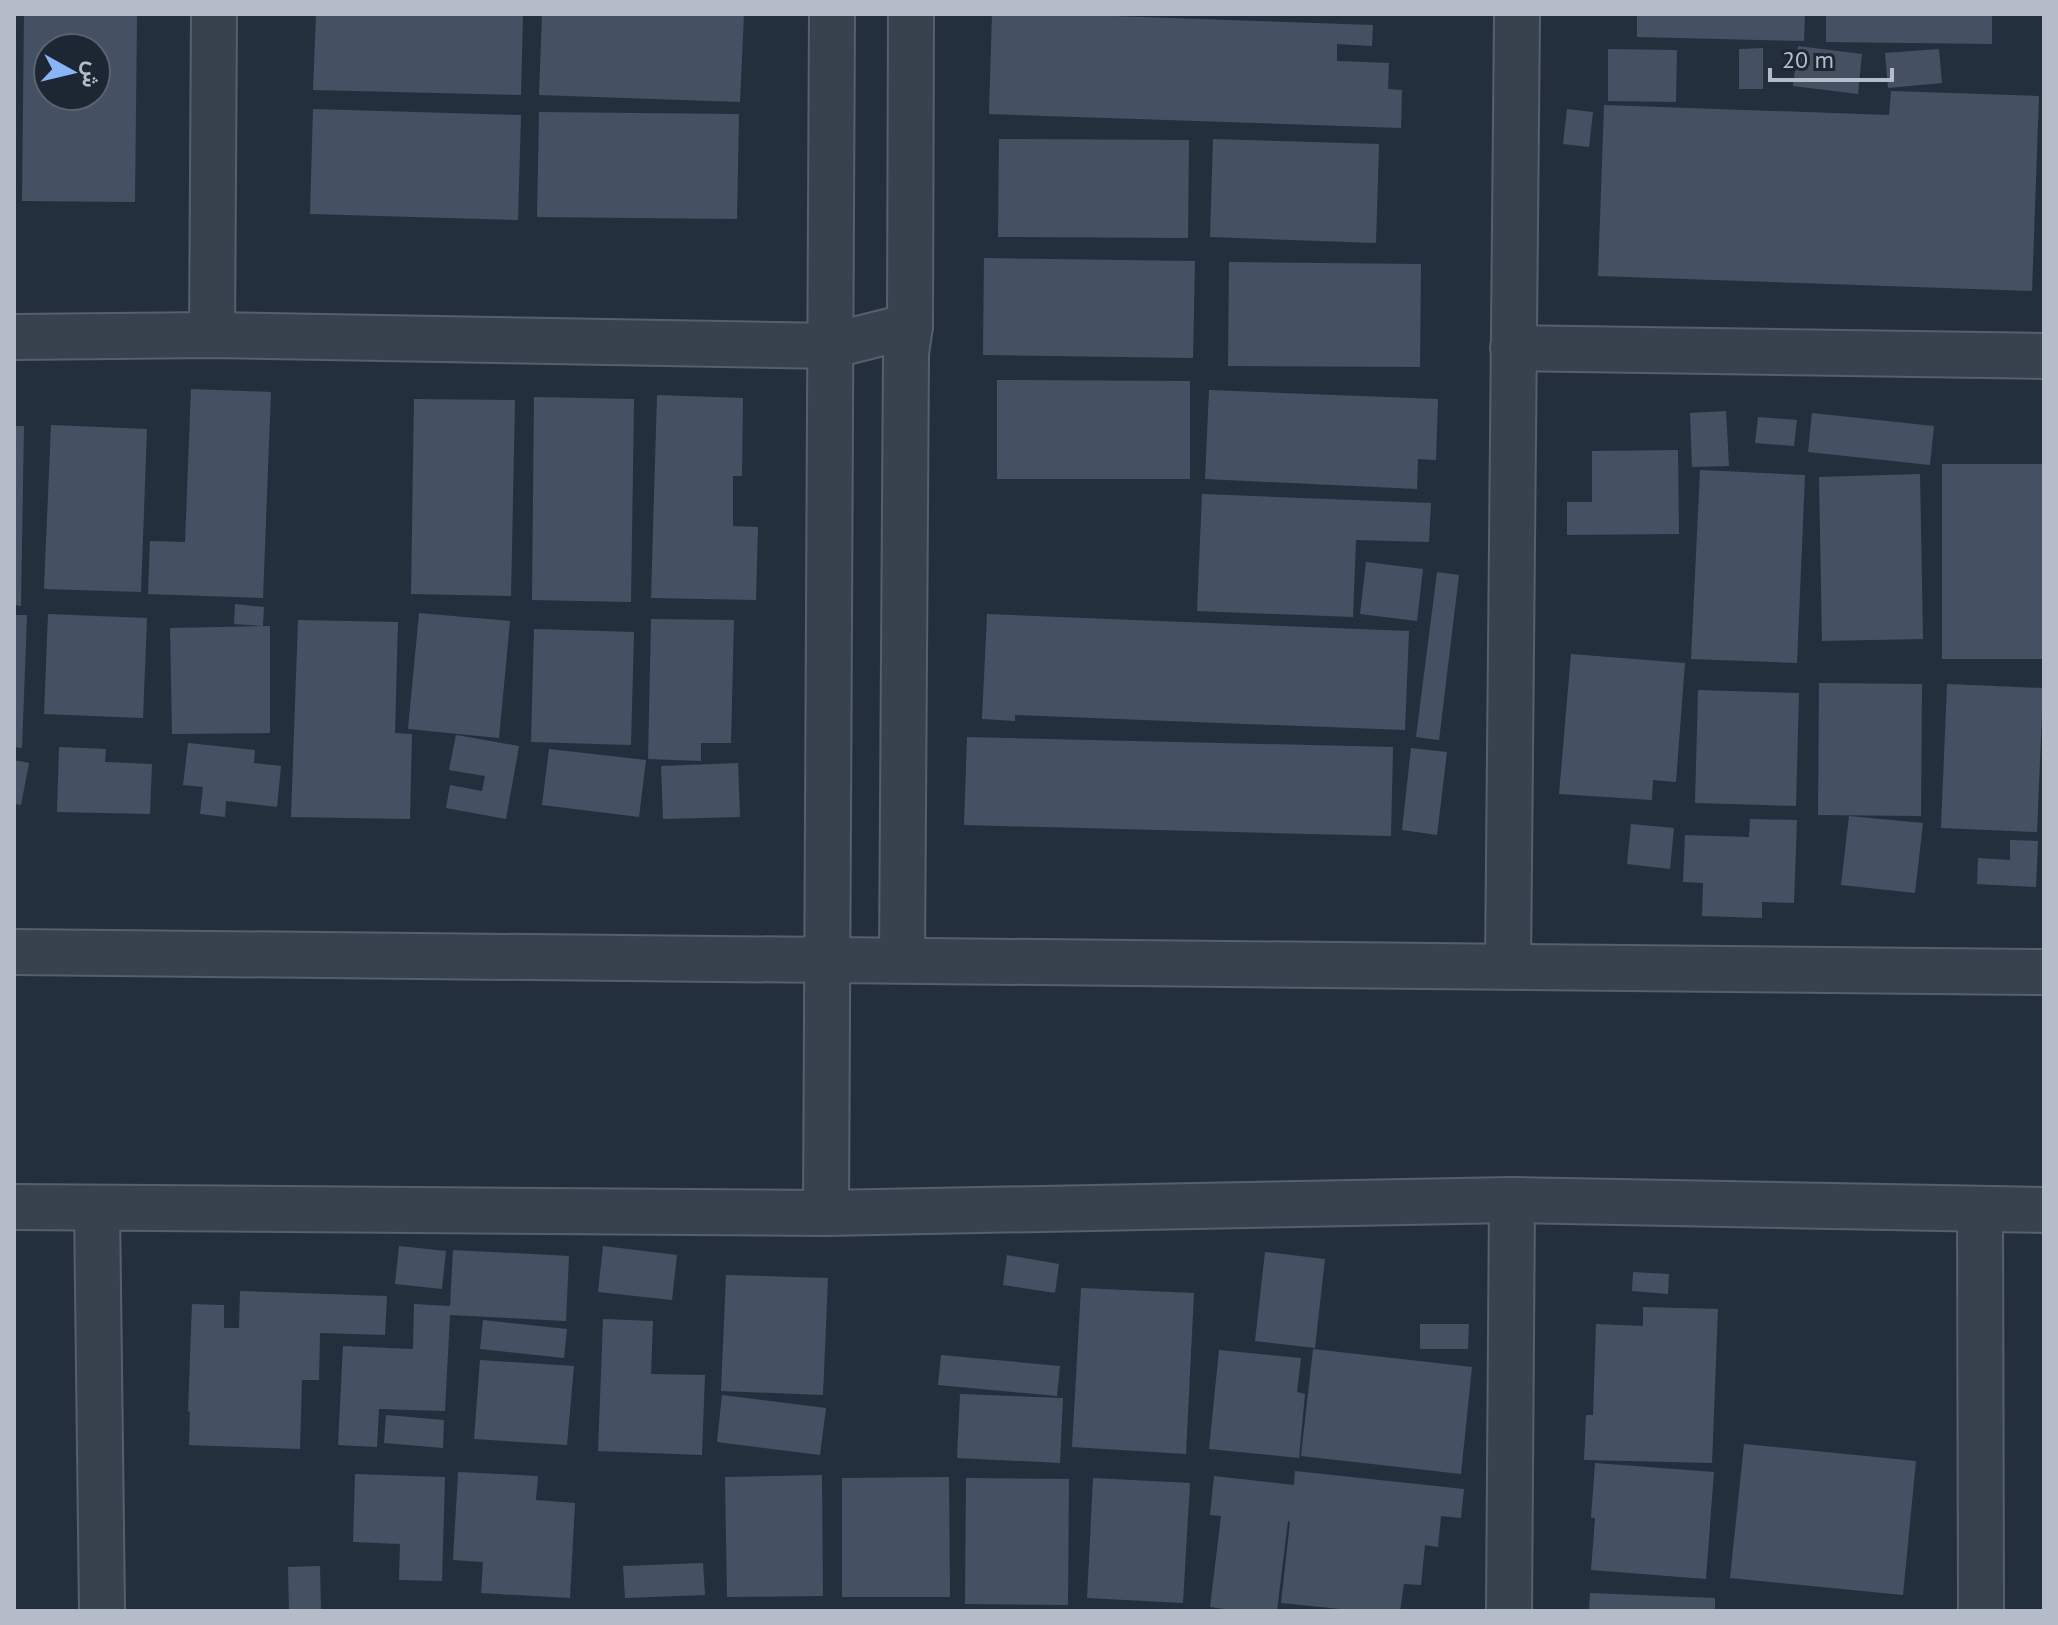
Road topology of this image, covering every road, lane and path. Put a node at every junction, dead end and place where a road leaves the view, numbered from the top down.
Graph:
1 (214, 14) edge
2 (832, 14) edge
3 (911, 14) edge
4 (1517, 14) edge
5 (212, 335) junction
6 (14, 337) edge
7 (908, 340) junction
8 (846, 342) junction
9 (1513, 348) junction
10 (2044, 356) edge
11 (14, 952) edge
12 (826, 960) junction
13 (902, 960) junction
14 (1508, 966) junction
15 (2044, 972) edge
16 (1512, 1200) junction
17 (14, 1207) edge
18 (97, 1208) junction
19 (1980, 1209) junction
20 (2044, 1210) edge
21 (826, 1213) junction
22 (102, 1611) edge
23 (1509, 1611) edge
24 (1981, 1611) edge

1 - 5 street
2 - 8 street
3 - 7 street
4 - 9 street
5 - 6 street
5 - 8 street
7 - 8 street
7 - 13 street
8 - 12 street
9 - 10 street
9 - 14 street
11 - 12 street
12 - 13 street
12 - 21 street
13 - 14 street
14 - 15 street
16 - 19 street
16 - 21 street
16 - 23 street
17 - 18 street
18 - 21 street
18 - 22 street
19 - 20 street
19 - 24 street

